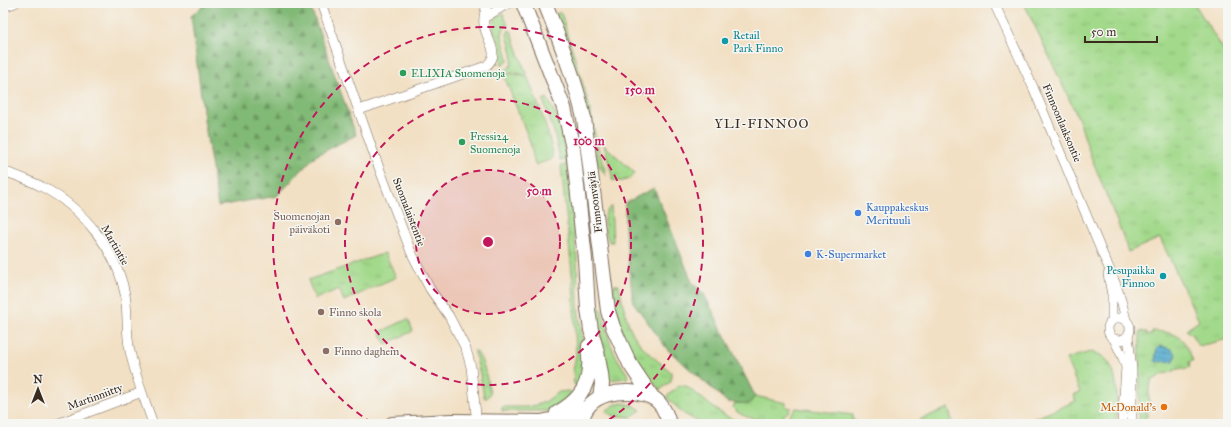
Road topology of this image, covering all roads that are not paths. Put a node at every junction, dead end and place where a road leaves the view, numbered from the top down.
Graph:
1 (15, 3) edge
2 (320, 3) edge
3 (488, 3) edge
4 (511, 3) edge
5 (523, 3) edge
6 (545, 3) edge
7 (994, 3) edge
8 (3, 7) edge
9 (484, 18) junction
10 (359, 110) junction
11 (3, 171) edge
12 (1103, 255) junction
13 (1112, 320) junction
14 (1126, 320) junction
15 (591, 330) junction
16 (1128, 335) junction
17 (1114, 339) junction
18 (142, 392) junction
19 (600, 397) junction
20 (652, 397) junction
21 (588, 407) junction
22 (668, 420) edge
23 (540, 422) junction
24 (476, 423) edge
25 (57, 424) edge
26 (153, 424) edge
27 (392, 424) edge
28 (582, 424) edge
29 (681, 424) edge
30 (1122, 424) edge
31 (1132, 424) edge

1 - 8 street
2 - 10 street, Suomalaistentie
3 - 9 street
4 - 9 street
5 - 15 main road, Finnoonväylä
6 - 20 main road, Finnoonväylä
7 - 12 street, Finnoonlaaksontie
9 - 10 street
10 - 24 street, Suomalaistentie
11 - 18 street, Martintie
12 - 13 street, Finnoonlaaksontie
12 - 14 street, Finnoonlaaksontie
13 - 14 street
13 - 17 street
14 - 16 street
15 - 19 main road, Finnoonväylä
15 - 23 main road
16 - 17 street
16 - 31 street
17 - 30 street
18 - 25 street, Martinniitty
18 - 26 street, Martintie
19 - 20 main road
19 - 21 main road
20 - 22 main road, Finnoonväylä
21 - 23 main road
21 - 28 main road
22 - 29 main road, Finnoonväylä
23 - 24 main road
24 - 27 main road

